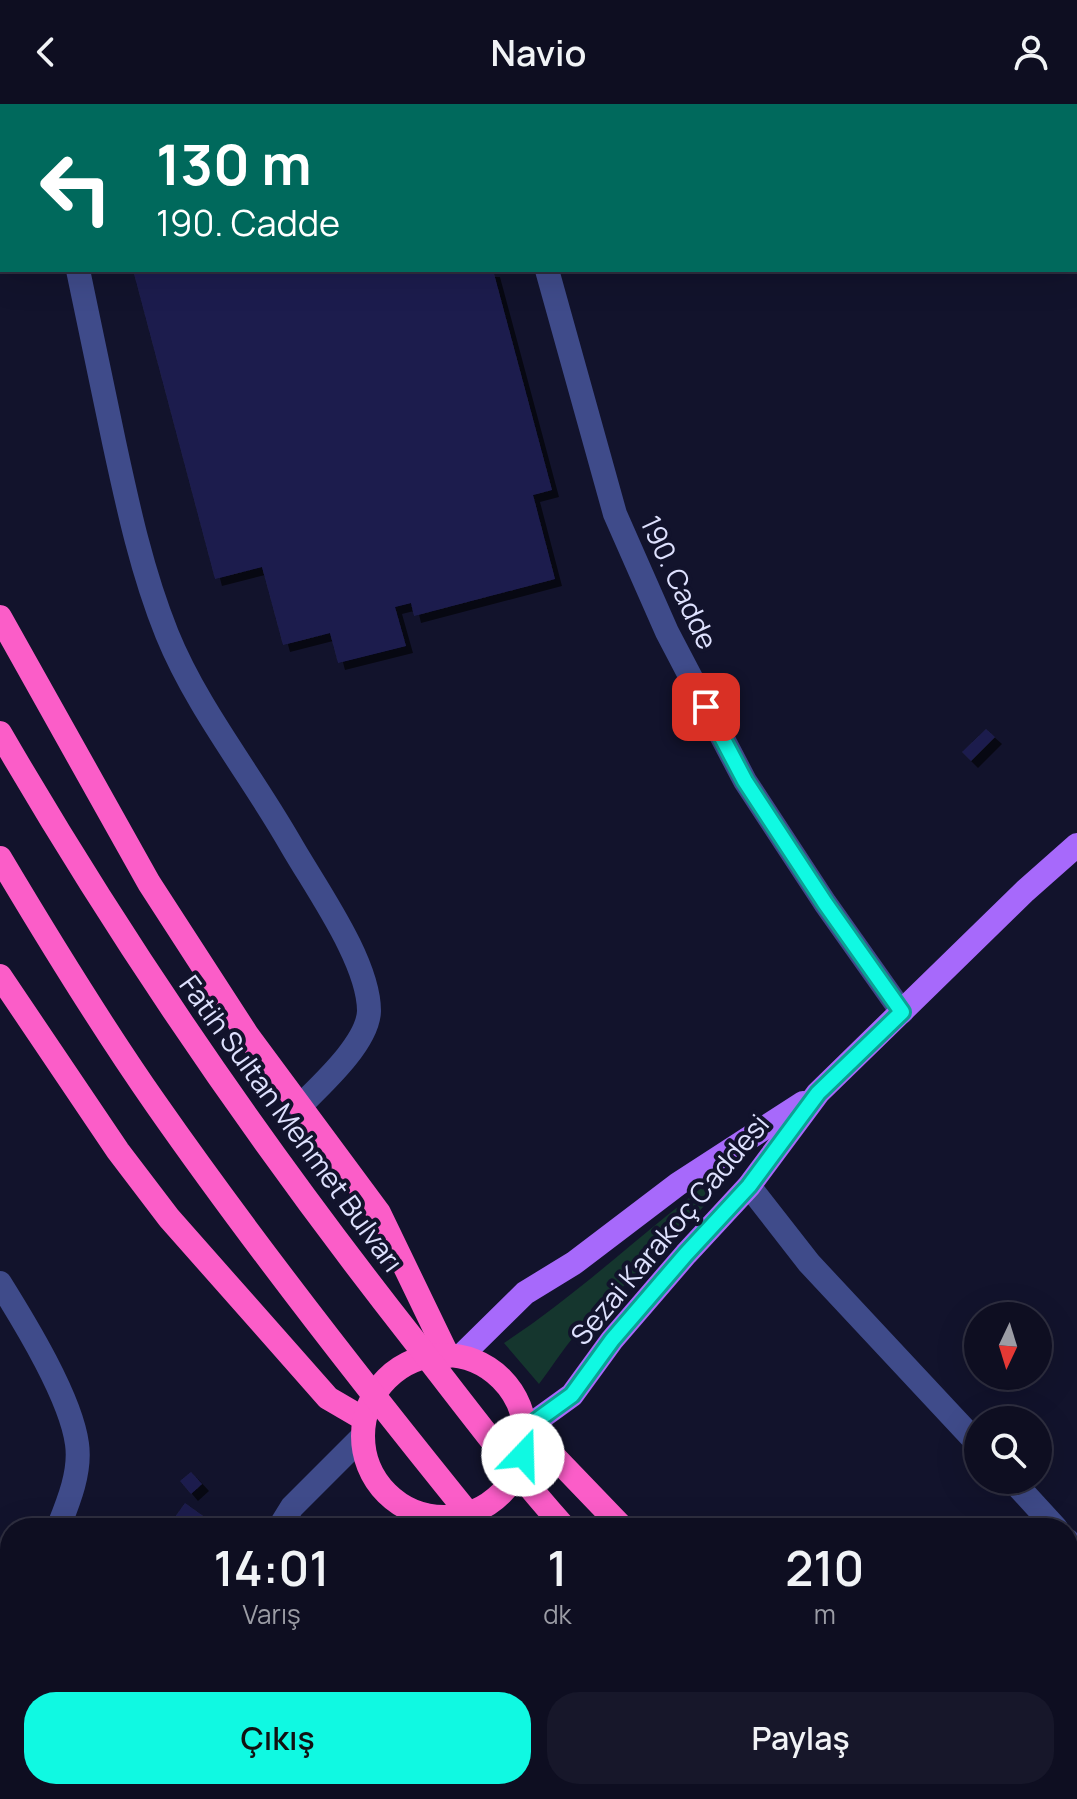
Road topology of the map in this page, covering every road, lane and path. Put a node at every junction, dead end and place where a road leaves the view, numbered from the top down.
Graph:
1 (78, 272) edge
2 (548, 272) edge
3 (0, 617) edge
4 (0, 733) edge
5 (1077, 845) edge
6 (0, 858) edge
7 (0, 976) edge
8 (902, 1012) junction
9 (818, 1093) junction
10 (299, 1107) junction
11 (749, 1186) junction
12 (0, 1283) edge
13 (454, 1356) junction
14 (363, 1427) junction
15 (964, 1429) edge
16 (525, 1433) junction
17 (1025, 1494) edge
18 (62, 1518) edge
19 (285, 1518) edge
20 (422, 1518) edge
21 (446, 1518) edge
22 (472, 1518) edge
23 (557, 1518) edge
24 (613, 1518) edge
25 (1047, 1518) edge

1 - 10 street
2 - 8 street, 190. Cadde
3 - 10 highway
4 - 23 highway, Fatih Sultan Mehmet Bulvarı, bridge
5 - 8 main road, Sezai Karakoç Caddesi
6 - 22 highway, bridge
7 - 14 highway
8 - 9 main road, Sezai Karakoç Caddesi
9 - 11 main road, Sezai Karakoç Caddesi
9 - 13 main road, Sezai Karakoç Caddesi
10 - 13 highway
11 - 15 street
11 - 16 main road, Sezai Karakoç Caddesi
12 - 18 street
13 - 14 highway
13 - 16 highway
14 - 19 street
14 - 20 highway
16 - 21 highway
16 - 24 highway
17 - 25 street

